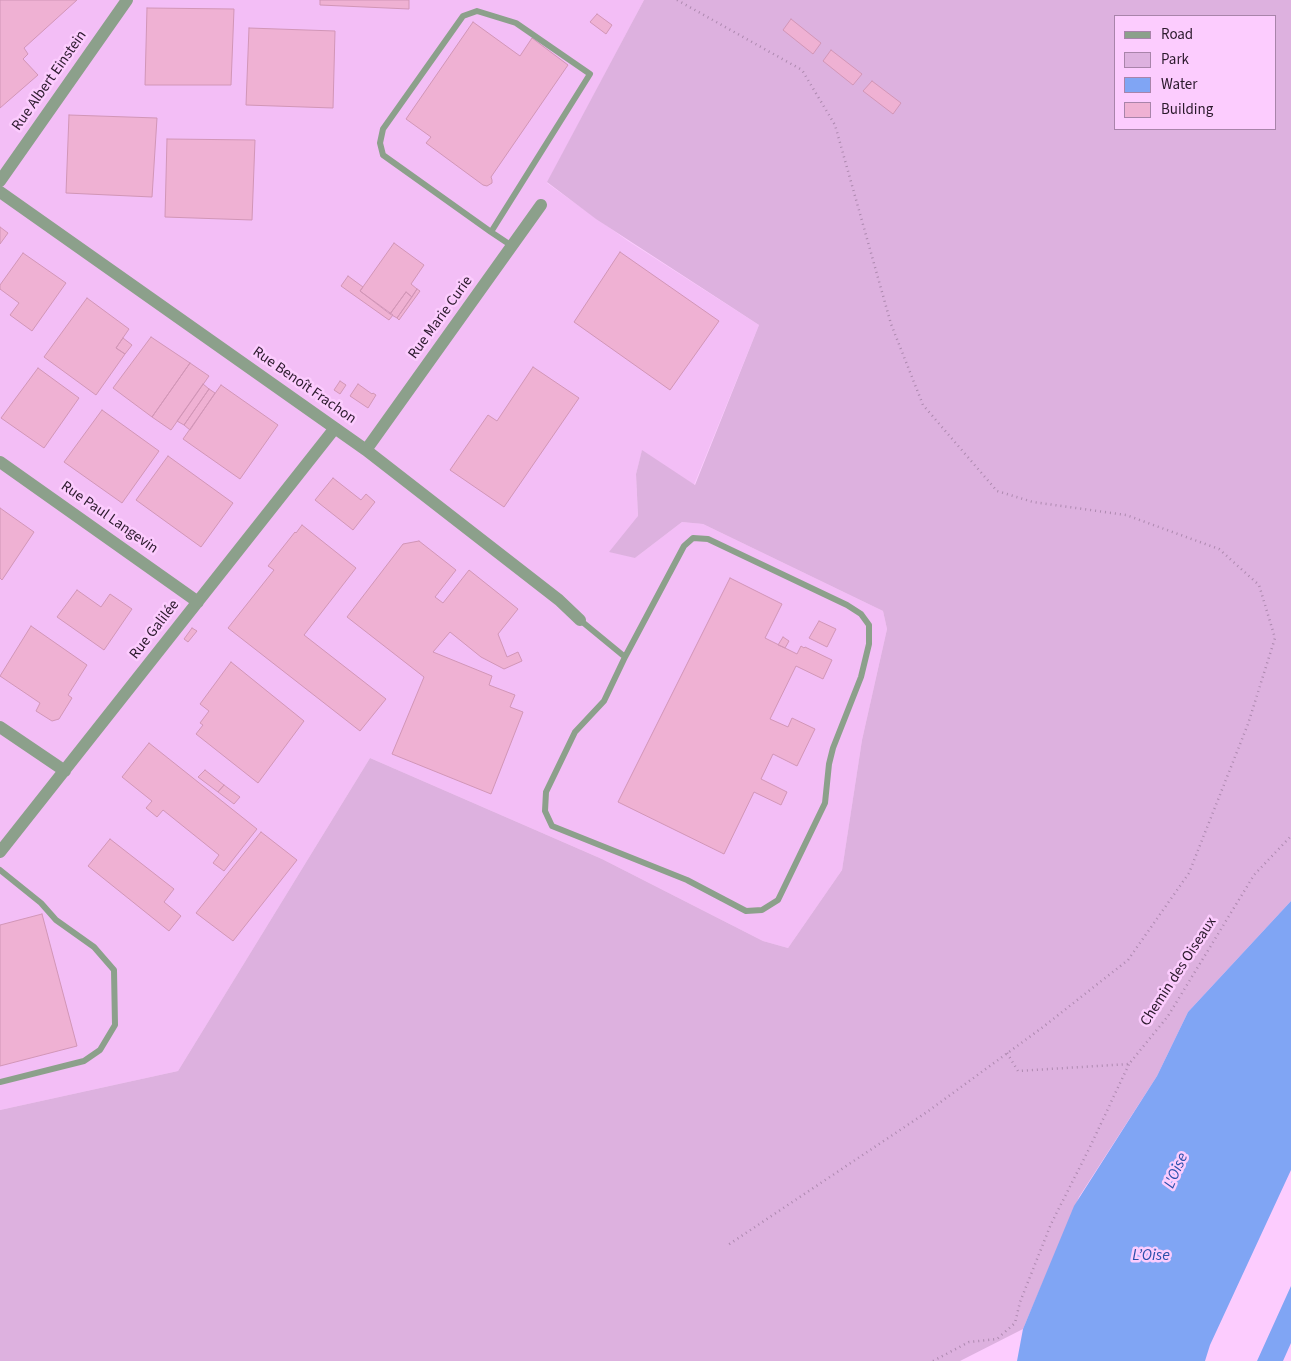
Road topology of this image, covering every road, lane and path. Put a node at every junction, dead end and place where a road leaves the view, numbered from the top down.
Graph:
1 (127, 0) edge
2 (677, 0) edge
3 (0, 180) edge
4 (0, 192) edge
5 (541, 205) dead end
6 (491, 232) junction
7 (512, 246) junction
8 (336, 428) junction
9 (366, 450) junction
10 (0, 462) edge
11 (198, 602) junction
12 (580, 620) joint
13 (625, 657) junction
14 (0, 727) edge
15 (65, 771) junction
16 (1291, 836) edge
17 (0, 852) edge
18 (0, 870) edge
19 (1007, 1053) junction
20 (1128, 1064) junction
21 (0, 1082) edge
22 (728, 1245) dead end
23 (933, 1361) edge

1 - 3 street, Rue Albert Einstein
2 - 19 path
4 - 8 street, Rue Benoît Frachon
5 - 7 street, Rue Marie Curie
6 - 6 lane
6 - 7 lane
7 - 9 street, Rue Marie Curie
8 - 9 street, Rue Benoît Frachon
8 - 11 street, Rue Galilée
9 - 12 street, Rue Benoît Frachon
10 - 11 street, Rue Paul Langevin
11 - 15 street, Rue Galilée
12 - 13 lane
13 - 13 lane
14 - 15 street
15 - 17 street, Rue Galilée
16 - 20 path, Chemin des Oiseaux
18 - 21 lane
19 - 20 path
19 - 22 path
20 - 23 path, Chemin des Oiseaux

